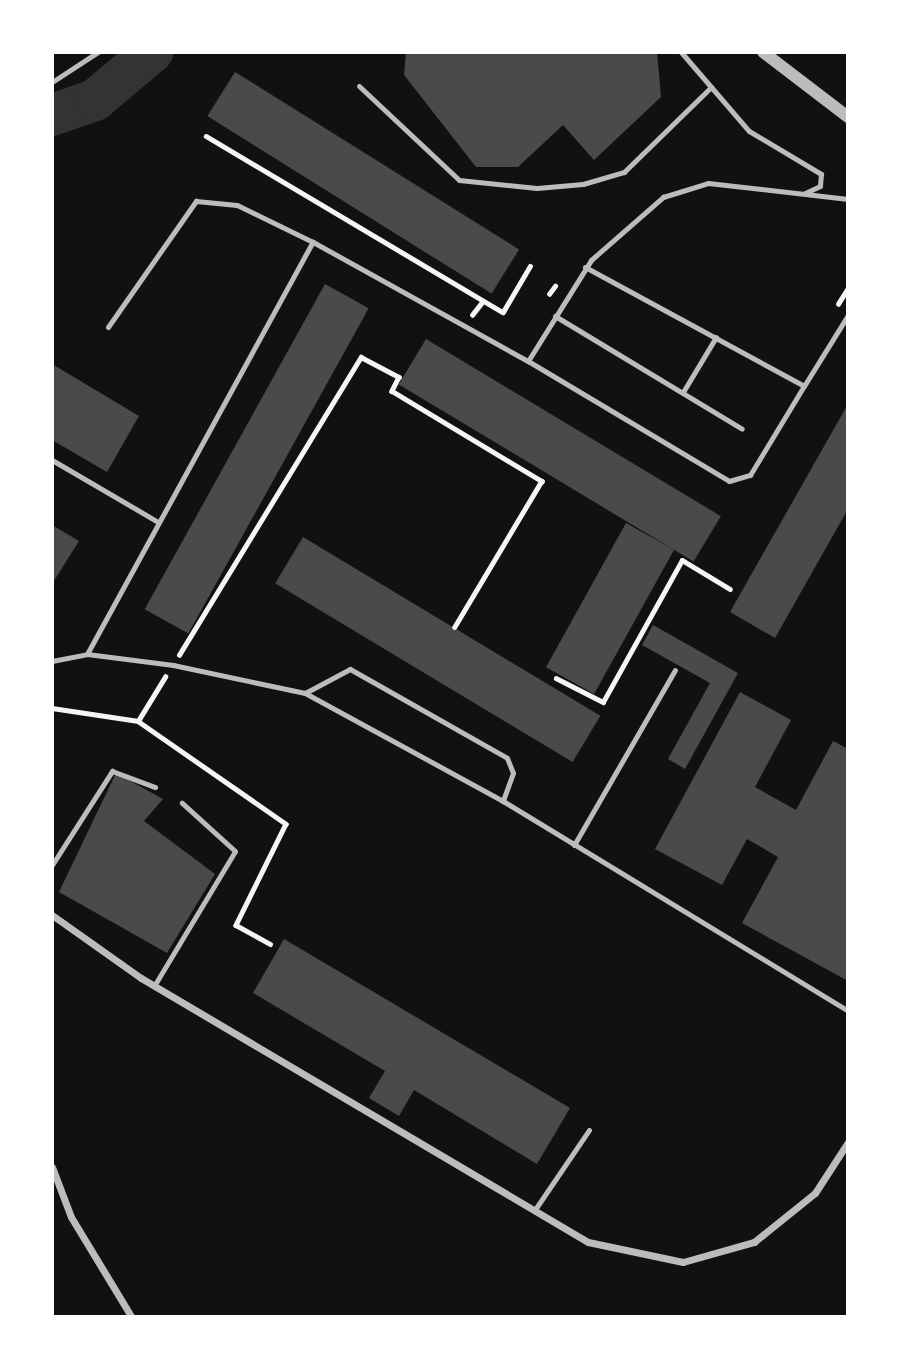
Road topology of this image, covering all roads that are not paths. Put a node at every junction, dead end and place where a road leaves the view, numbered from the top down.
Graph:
1 (98, 52) edge
2 (681, 52) edge
3 (763, 52) edge
4 (52, 82) edge
5 (359, 86) dead end
6 (711, 87) junction
7 (848, 117) edge
8 (802, 194) junction
9 (848, 199) edge
10 (313, 243) junction
11 (585, 267) junction
12 (848, 315) edge
13 (555, 316) junction
14 (108, 327) dead end
15 (716, 337) junction
16 (528, 361) junction
17 (804, 386) junction
18 (683, 393) junction
19 (742, 429) dead end
20 (52, 460) edge
21 (158, 522) junction
22 (87, 654) junction
23 (52, 661) edge
24 (675, 670) dead end
25 (305, 693) junction
26 (155, 787) dead end
27 (503, 801) junction
28 (183, 803) dead end
29 (574, 845) junction
30 (52, 865) edge
31 (52, 915) edge
32 (154, 986) junction
33 (848, 1011) edge
34 (589, 1130) dead end
35 (848, 1142) edge
36 (52, 1167) edge
37 (534, 1211) junction
38 (131, 1317) edge

1 - 4 lane
2 - 6 lane
3 - 7 street
5 - 6 lane
6 - 8 lane
8 - 9 lane
8 - 11 lane
10 - 14 lane
10 - 16 lane
10 - 21 lane
11 - 13 lane
11 - 15 lane
12 - 17 lane
13 - 16 lane
13 - 18 lane
15 - 17 lane
15 - 18 lane
16 - 17 lane
18 - 19 lane
20 - 21 lane
21 - 22 lane
22 - 23 lane
22 - 25 lane
24 - 29 lane
25 - 27 lane
25 - 27 lane
26 - 30 lane
27 - 29 lane
28 - 32 lane
29 - 33 lane
31 - 32 street
32 - 37 street
34 - 37 lane
35 - 37 street
36 - 38 street

